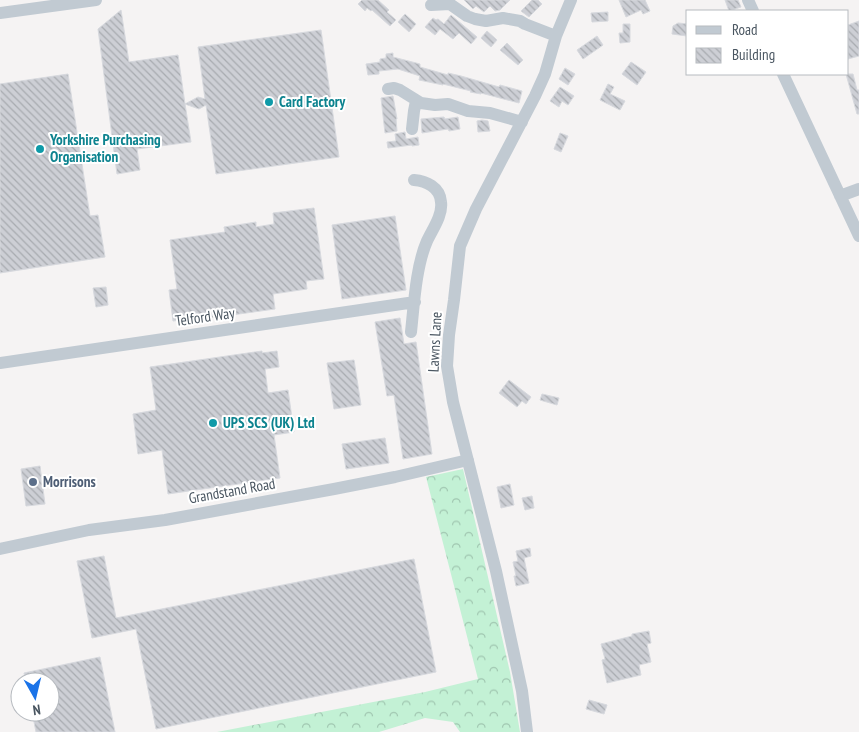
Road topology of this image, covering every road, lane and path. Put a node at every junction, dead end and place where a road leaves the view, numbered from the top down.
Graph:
1 (96, 0) edge
2 (571, 0) edge
3 (451, 2) edge
4 (431, 5) dead end
5 (0, 13) edge
6 (556, 36) junction
7 (783, 75) edge
8 (388, 89) dead end
9 (416, 101) junction
10 (522, 122) junction
11 (412, 129) dead end
12 (414, 180) dead end
13 (859, 189) edge
14 (840, 196) junction
15 (859, 236) edge
16 (415, 302) junction
17 (411, 332) dead end
18 (0, 363) edge
19 (468, 460) junction
20 (0, 549) edge
21 (527, 732) edge

1 - 5 street
2 - 6 street, Lawns Lane
3 - 4 street
3 - 6 street
6 - 10 street, Lawns Lane
7 - 14 street
8 - 9 street
9 - 10 street
9 - 11 street
10 - 19 street, Lawns Lane
12 - 16 street
13 - 14 street
14 - 15 street
16 - 17 street
16 - 18 street, Telford Way
19 - 20 street, Grandstand Road
19 - 21 street, Lawns Lane

